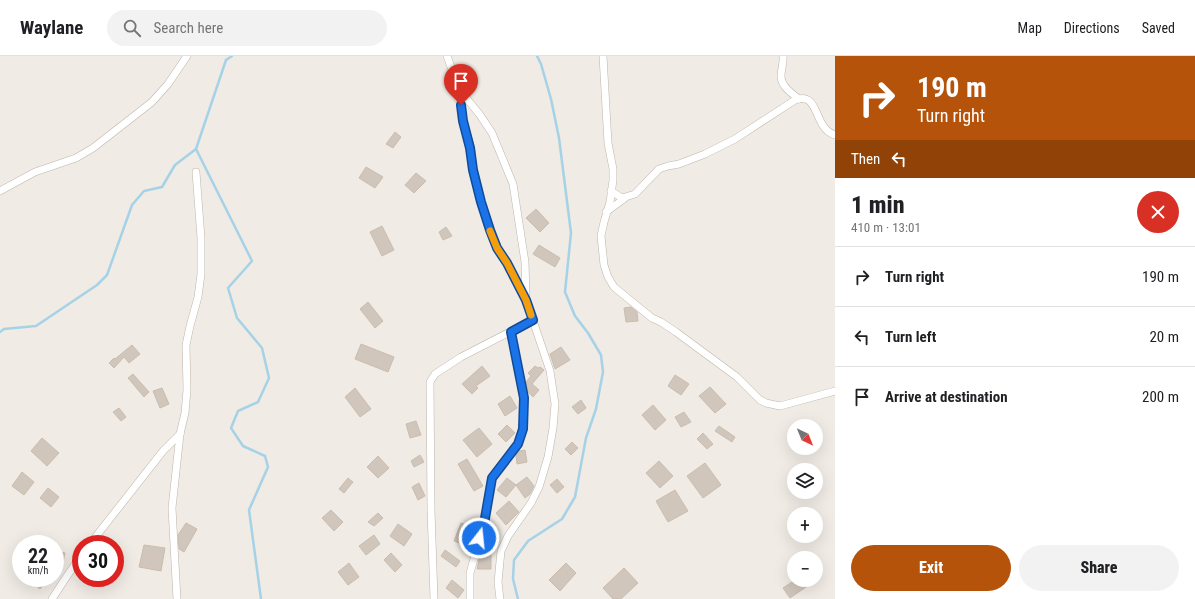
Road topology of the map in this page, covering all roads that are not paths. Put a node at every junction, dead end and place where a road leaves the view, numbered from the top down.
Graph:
1 (187, 56) edge
2 (447, 56) edge
3 (603, 56) edge
4 (783, 56) edge
5 (458, 89) junction
6 (799, 99) junction
7 (835, 135) edge
8 (196, 172) dead end
9 (0, 191) edge
10 (611, 191) junction
11 (625, 198) junction
12 (606, 212) junction
13 (526, 300) junction
14 (533, 320) junction
15 (511, 332) junction
16 (835, 390) edge
17 (180, 434) junction
18 (97, 535) edge
19 (72, 569) edge
20 (52, 599) edge
21 (177, 599) edge
22 (434, 599) edge
23 (470, 599) edge
24 (500, 599) edge

1 - 9 street
2 - 5 street
3 - 10 street
4 - 6 street
5 - 13 street
5 - 13 street
6 - 7 street
6 - 11 street
8 - 17 street
10 - 11 street
10 - 12 street
11 - 12 street
12 - 16 street
13 - 14 street
14 - 15 street
14 - 24 street
15 - 22 street
15 - 23 street
17 - 18 street
17 - 21 street
19 - 20 street

